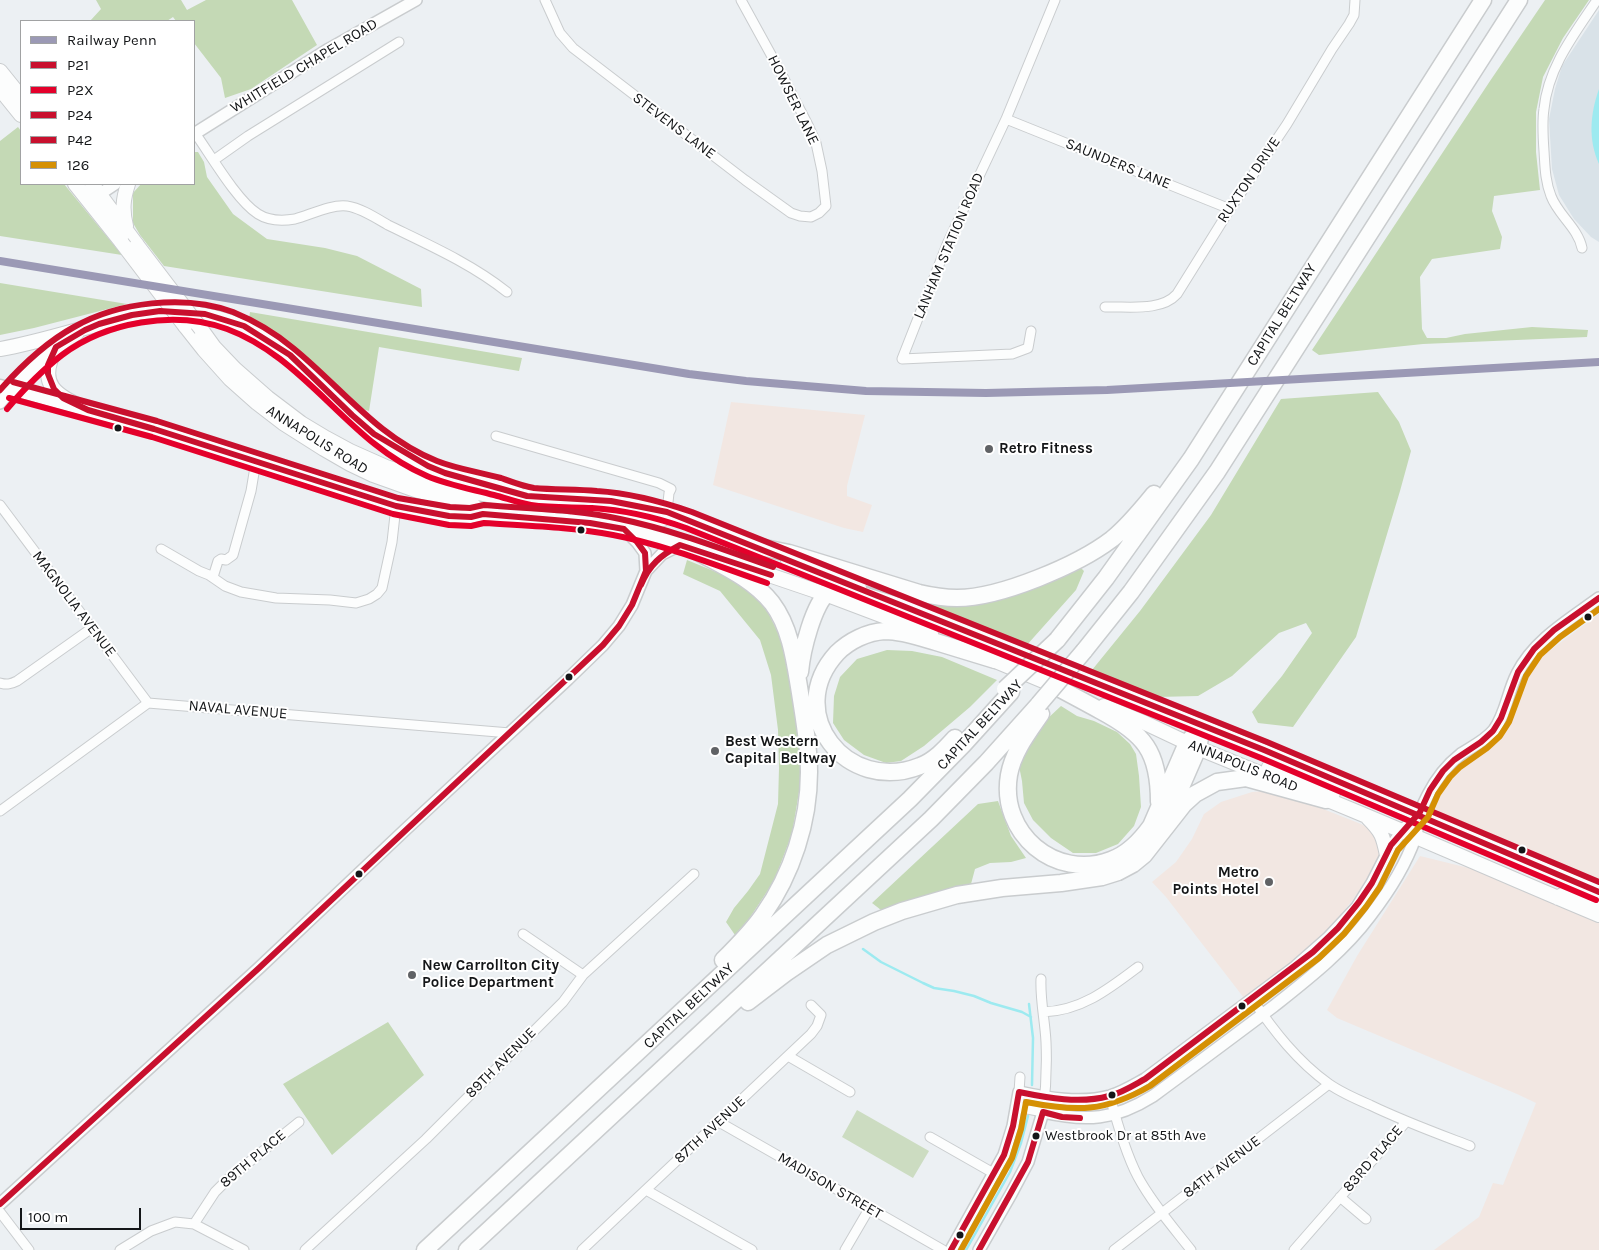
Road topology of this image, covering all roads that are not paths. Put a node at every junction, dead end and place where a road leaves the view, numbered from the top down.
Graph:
1 (416, 0) edge
2 (545, 0) edge
3 (741, 0) edge
4 (1055, 0) edge
5 (1354, 0) edge
6 (1483, 0) edge
7 (1520, 0) edge
8 (1597, 0) edge
9 (399, 42) dead end
10 (0, 71) edge
11 (0, 89) edge
12 (20, 96) edge
13 (20, 115) edge
14 (1006, 119) junction
15 (195, 134) edge
16 (214, 160) junction
17 (78, 185) edge
18 (113, 185) edge
19 (128, 185) edge
20 (93, 193) edge
21 (826, 206) joint
22 (1230, 209) junction
23 (125, 237) junction
24 (1582, 248) dead end
25 (507, 292) dead end
26 (1105, 307) dead end
27 (98, 324) junction
28 (1031, 331) dead end
29 (56, 347) junction
30 (0, 349) edge
31 (6, 388) edge
32 (0, 404) edge
33 (88, 410) junction
34 (1221, 411) junction
35 (496, 436) dead end
36 (256, 461) junction
37 (527, 496) junction
38 (0, 505) edge
39 (396, 506) junction
40 (667, 512) junction
41 (483, 514) junction
42 (552, 520) junction
43 (624, 529) junction
44 (755, 546) junction
45 (687, 547) junction
46 (161, 549) dead end
47 (646, 571) junction
48 (213, 577) junction
49 (825, 594) junction
50 (1599, 598) edge
51 (918, 612) junction
52 (92, 628) junction
53 (995, 660) junction
54 (0, 682) edge
55 (1049, 683) junction
56 (798, 684) junction
57 (1008, 691) junction
58 (148, 703) junction
59 (1042, 706) junction
60 (1202, 726) junction
61 (510, 733) junction
62 (1192, 746) junction
63 (1221, 757) junction
64 (1326, 800) junction
65 (1159, 806) junction
66 (0, 811) edge
67 (1364, 814) junction
68 (1419, 814) junction
69 (1403, 830) junction
70 (1162, 832) junction
71 (1416, 836) junction
72 (1387, 855) junction
73 (694, 874) dead end
74 (1389, 887) junction
75 (1599, 892) edge
76 (1558, 898) junction
77 (1599, 902) edge
78 (1353, 911) junction
79 (1599, 915) edge
80 (522, 934) dead end
81 (1138, 967) dead end
82 (583, 975) junction
83 (1042, 979) dead end
84 (1252, 999) junction
85 (811, 1005) dead end
86 (1043, 1012) junction
87 (1263, 1014) junction
88 (678, 1054) junction
89 (788, 1056) junction
90 (613, 1076) junction
91 (1020, 1077) dead end
92 (1330, 1084) junction
93 (850, 1092) dead end
94 (1019, 1092) junction
95 (1110, 1096) junction
96 (1045, 1098) junction
97 (1017, 1107) junction
98 (1043, 1112) junction
99 (1115, 1115) junction
100 (299, 1122) dead end
101 (719, 1122) junction
102 (1406, 1122) junction
103 (930, 1137) dead end
104 (1470, 1146) dead end
105 (995, 1174) junction
106 (646, 1190) junction
107 (1340, 1197) junction
108 (0, 1204) edge
109 (869, 1209) junction
110 (0, 1212) edge
111 (1162, 1212) junction
112 (1366, 1219) dead end
113 (194, 1224) junction
114 (741, 1247) edge
115 (30, 1250) edge
116 (120, 1250) edge
117 (244, 1250) edge
118 (305, 1250) edge
119 (425, 1250) edge
120 (467, 1250) edge
121 (582, 1250) edge
122 (752, 1250) edge
123 (845, 1250) edge
124 (943, 1250) edge
125 (951, 1250) edge
126 (979, 1250) edge
127 (1114, 1250) edge
128 (1191, 1250) edge
129 (1294, 1250) edge

1 - 15 street, WHITFIELD CHAPEL ROAD
2 - 21 street, STEVENS LANE
3 - 21 street, HOWSER LANE
4 - 14 street, LANHAM STATION ROAD
5 - 22 street, RUXTON DRIVE
6 - 34 highway, CAPITAL BELTWAY
7 - 59 highway, CAPITAL BELTWAY, bridge
8 - 24 street
9 - 16 street
10 - 12 main road
11 - 13 main road
14 - 22 street, SAUNDERS LANE
14 - 28 street, LANHAM STATION ROAD
15 - 16 street
16 - 25 street
17 - 20 main road, ANNAPOLIS ROAD
18 - 20 street
19 - 23 main road
20 - 23 main road, ANNAPOLIS ROAD
22 - 26 street, RUXTON DRIVE
23 - 37 main road, ANNAPOLIS ROAD, bridge
23 - 41 main road, ANNAPOLIS ROAD, bridge
27 - 29 main road
27 - 30 main road
27 - 37 main road
29 - 31 main road
29 - 33 main road
31 - 32 street
31 - 33 main road
33 - 36 main road
34 - 44 highway
34 - 57 highway, CAPITAL BELTWAY, bridge
35 - 40 street
36 - 39 main road
36 - 48 street
37 - 40 main road, ANNAPOLIS ROAD
38 - 52 street, MAGNOLIA AVENUE
39 - 41 main road
39 - 48 street
40 - 42 main road
40 - 44 main road, ANNAPOLIS ROAD
41 - 42 main road, ANNAPOLIS ROAD
42 - 43 main road, ANNAPOLIS ROAD
43 - 45 main road, ANNAPOLIS ROAD
43 - 47 street
44 - 51 main road, ANNAPOLIS ROAD
45 - 47 street
45 - 49 main road, ANNAPOLIS ROAD
45 - 56 highway
46 - 48 street
47 - 61 street
49 - 51 highway
49 - 53 main road, ANNAPOLIS ROAD
49 - 56 highway
50 - 68 street
51 - 60 main road, ANNAPOLIS ROAD
52 - 54 street
52 - 58 street, MAGNOLIA AVENUE
53 - 55 main road, ANNAPOLIS ROAD
53 - 57 highway
55 - 62 main road, ANNAPOLIS ROAD
55 - 65 highway
56 - 90 highway
57 - 90 highway, CAPITAL BELTWAY
58 - 61 street, NAVAL AVENUE
58 - 66 street
59 - 65 highway
59 - 88 highway, CAPITAL BELTWAY
60 - 62 highway
60 - 68 main road, ANNAPOLIS ROAD
61 - 108 street
62 - 63 main road, ANNAPOLIS ROAD
62 - 65 highway
62 - 70 highway
63 - 64 main road, ANNAPOLIS ROAD
63 - 68 main road
64 - 67 main road, ANNAPOLIS ROAD
64 - 70 highway
67 - 69 main road, ANNAPOLIS ROAD
67 - 72 main road
68 - 69 street
68 - 71 street
68 - 75 main road, ANNAPOLIS ROAD
69 - 71 main road, ANNAPOLIS ROAD
69 - 72 street
70 - 88 highway
71 - 74 street
71 - 76 main road, ANNAPOLIS ROAD
72 - 78 street
73 - 82 street, 89TH AVENUE
74 - 78 street
74 - 87 street
76 - 77 main road
76 - 79 main road, ANNAPOLIS ROAD
78 - 84 street
80 - 82 street
81 - 86 street
82 - 118 street, 89TH AVENUE
83 - 86 street
84 - 87 street
84 - 95 street
85 - 89 street, 87TH AVENUE
86 - 96 street
87 - 92 street
87 - 99 street
88 - 120 highway, CAPITAL BELTWAY
89 - 93 street
89 - 101 street, 87TH AVENUE
90 - 119 highway, CAPITAL BELTWAY
91 - 94 street
92 - 102 street
92 - 111 street, 84TH AVENUE
94 - 96 street
94 - 97 street
95 - 96 street
95 - 99 street
96 - 98 street
97 - 98 street
97 - 105 street
98 - 99 street
98 - 126 street
99 - 111 street
100 - 113 street, 89TH PLACE
101 - 106 street, 87TH AVENUE
101 - 109 street, MADISON STREET
102 - 104 street
102 - 107 street, 83RD PLACE
103 - 105 street
105 - 125 street
106 - 114 street
106 - 121 street, 87TH AVENUE
107 - 112 street, 83RD PLACE
107 - 129 street, 83RD PLACE
109 - 123 street
109 - 124 street, MADISON STREET
110 - 115 street
111 - 127 street, 84TH AVENUE
111 - 128 street
113 - 116 street
113 - 117 street
114 - 122 street

